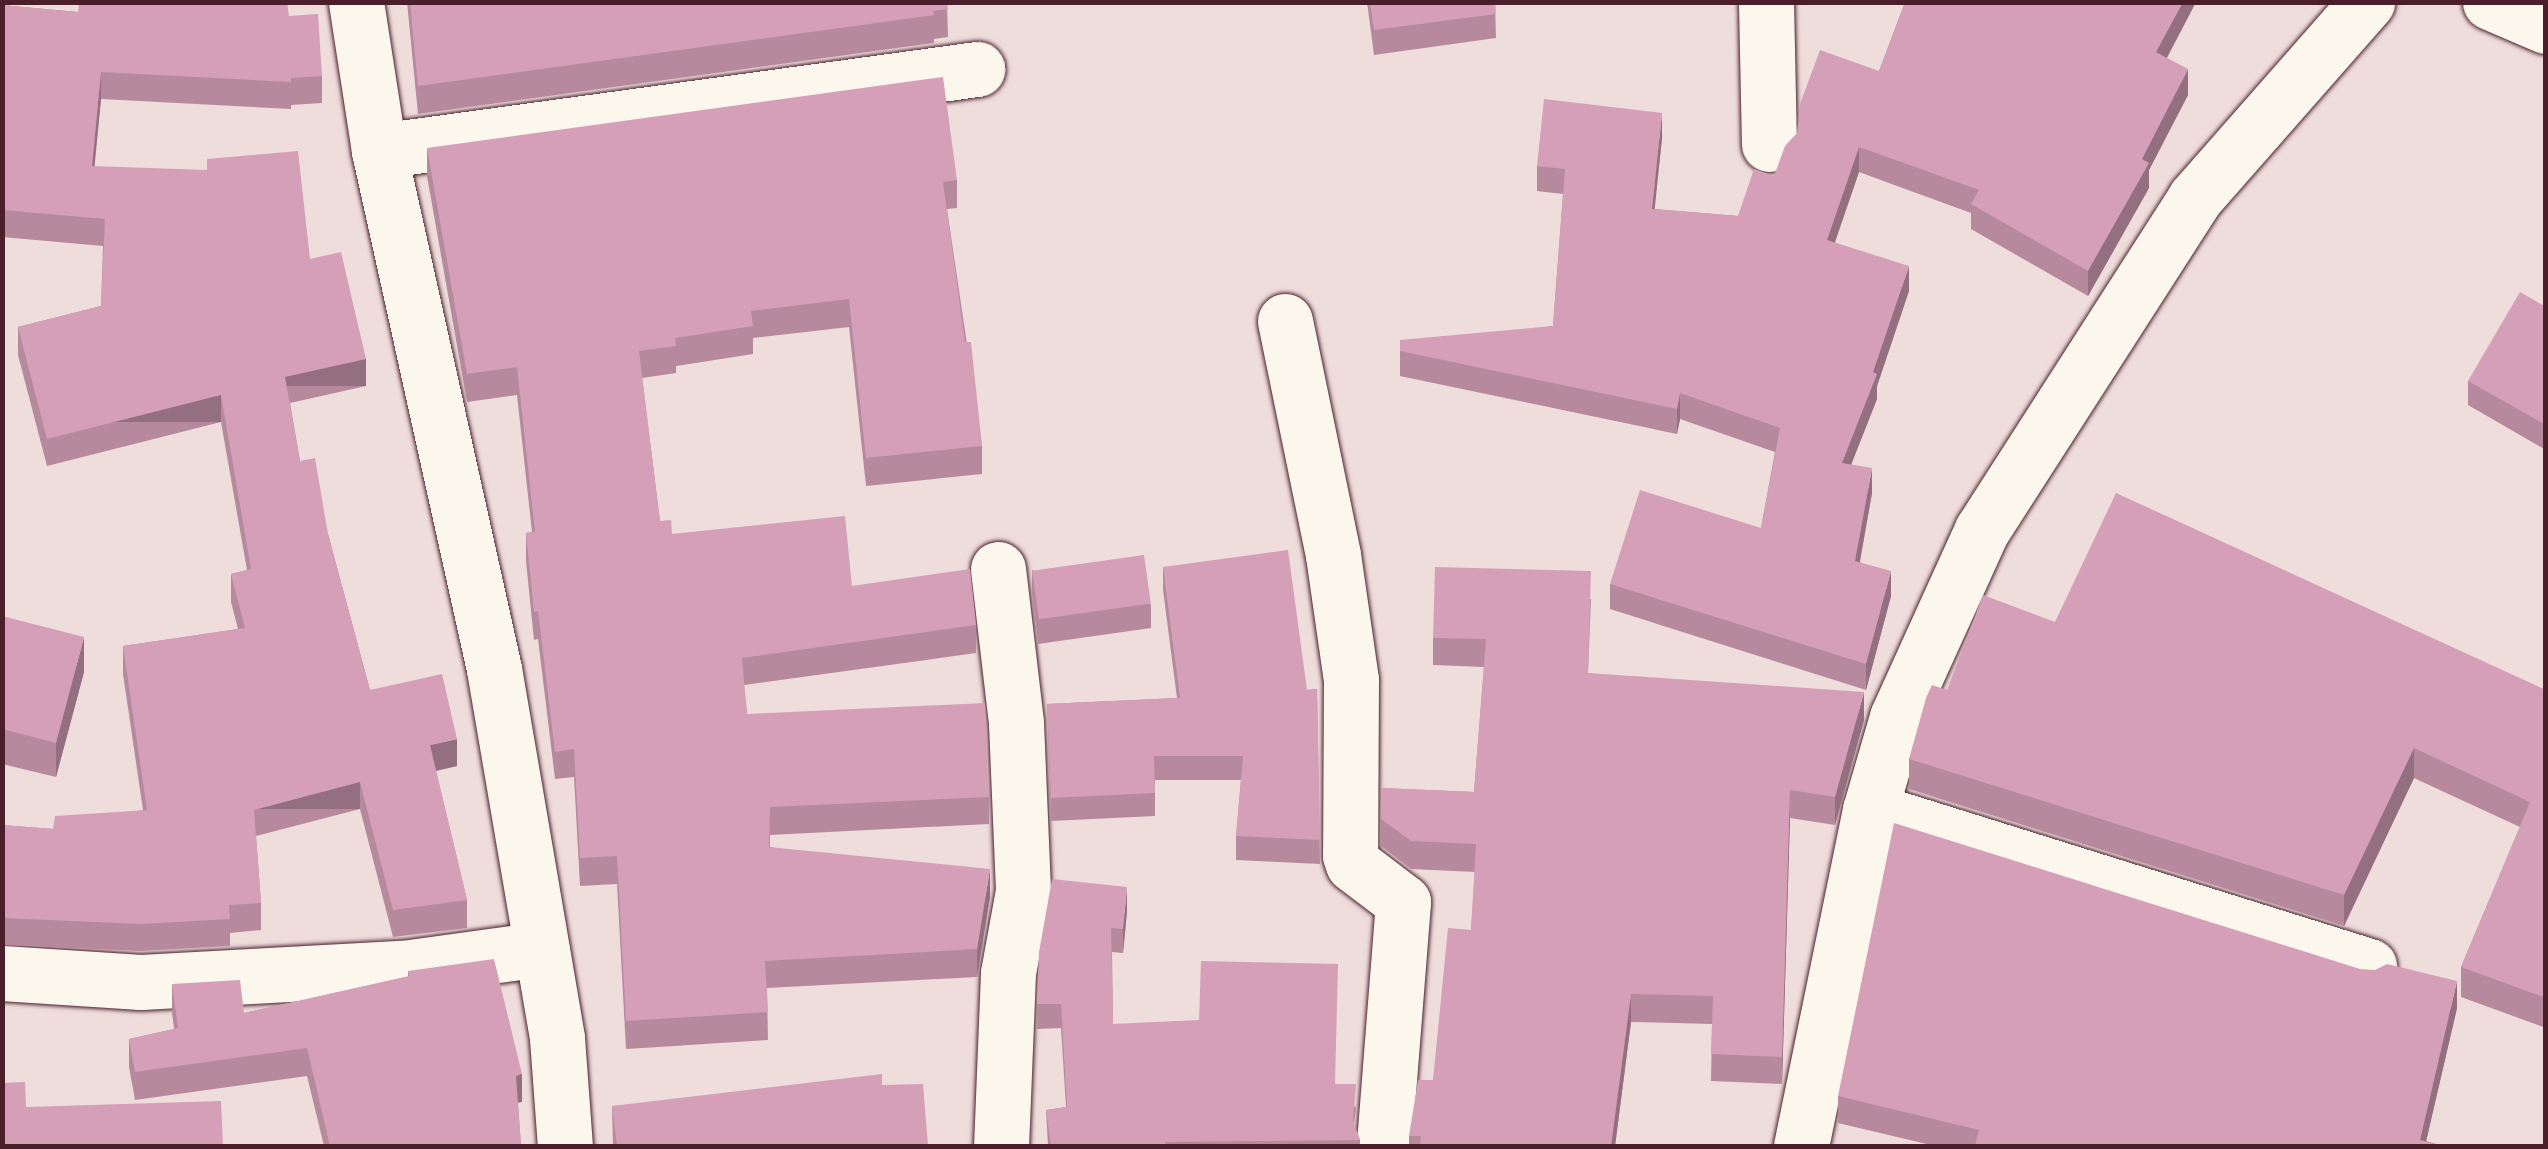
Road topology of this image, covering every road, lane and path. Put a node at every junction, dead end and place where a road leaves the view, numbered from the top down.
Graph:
1 (356, 2) edge
2 (1766, 2) edge
3 (2366, 2) edge
4 (2490, 2) edge
5 (2546, 26) edge
6 (977, 69) dead end
7 (1769, 144) dead end
8 (378, 150) junction
9 (1285, 321) dead end
10 (998, 569) dead end
11 (1870, 810) junction
12 (542, 949) junction
13 (2369, 966) edge
14 (2, 972) edge
15 (565, 1146) edge
16 (1001, 1146) edge
17 (1384, 1146) edge
18 (1802, 1146) edge

1 - 8 street
2 - 7 street
3 - 11 street
4 - 5 street
6 - 8 street
8 - 12 street
9 - 17 street
10 - 16 street
11 - 13 street
11 - 18 street
12 - 14 street
12 - 15 street

